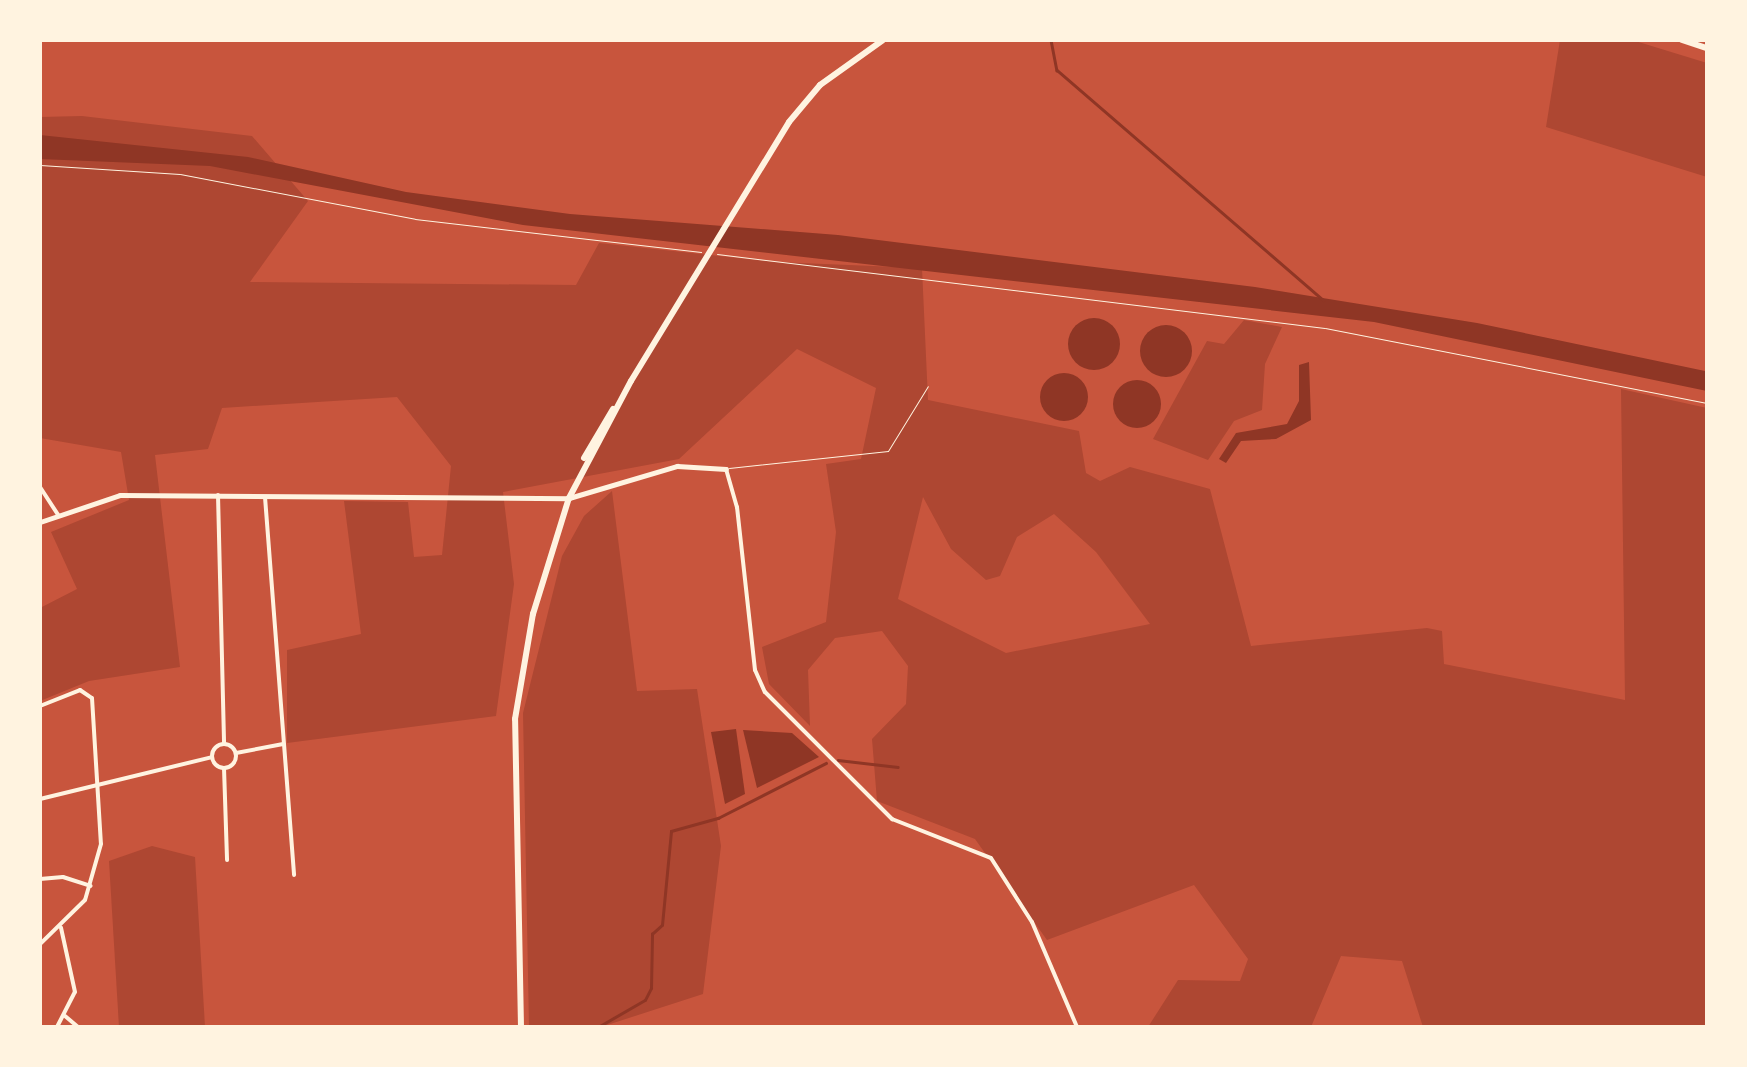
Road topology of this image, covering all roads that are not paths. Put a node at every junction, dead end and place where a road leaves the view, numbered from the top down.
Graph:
1 (882, 40) edge
2 (1682, 40) edge
3 (1707, 48) edge
4 (928, 386) dead end
5 (726, 469) junction
6 (40, 486) edge
7 (218, 494) junction
8 (266, 497) junction
9 (569, 498) junction
10 (58, 514) junction
11 (40, 522) edge
12 (40, 706) edge
13 (224, 743) junction
14 (283, 744) junction
15 (236, 753) junction
16 (212, 758) junction
17 (224, 768) junction
18 (97, 781) junction
19 (40, 799) edge
20 (227, 860) dead end
21 (294, 875) dead end
22 (40, 879) edge
23 (91, 886) junction
24 (61, 928) junction
25 (40, 944) edge
26 (66, 1016) junction
27 (57, 1027) edge
28 (78, 1027) edge
29 (521, 1027) edge
30 (1077, 1027) edge

1 - 9 main road
2 - 3 main road
4 - 5 lane
5 - 9 street
5 - 30 street
6 - 10 street
7 - 8 street
7 - 10 street
7 - 13 street
8 - 9 street
8 - 14 street
9 - 29 main road
10 - 11 street
12 - 18 street
13 - 15 street
13 - 16 street
14 - 15 street
14 - 21 street
15 - 17 street
16 - 17 street
16 - 18 street
17 - 20 street
18 - 19 street
18 - 23 street
22 - 23 street
23 - 24 street
24 - 25 street
24 - 26 street
26 - 27 street
26 - 28 street

